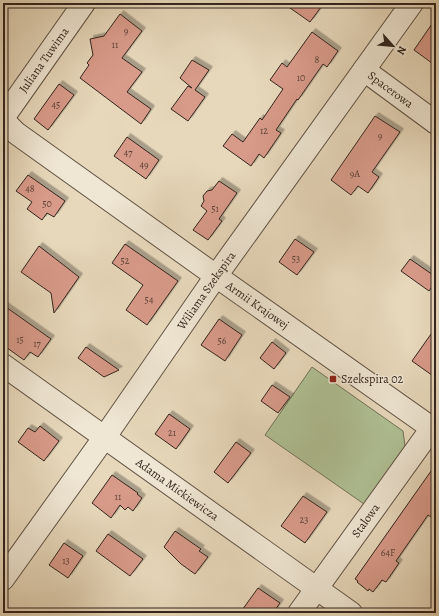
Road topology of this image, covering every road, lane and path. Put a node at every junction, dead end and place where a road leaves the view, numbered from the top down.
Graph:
1 (84, 3) edge
2 (412, 3) edge
3 (364, 70) junction
4 (3, 119) edge
5 (436, 123) edge
6 (216, 276) junction
7 (3, 365) edge
8 (434, 430) edge
9 (104, 438) junction
10 (3, 579) edge
11 (317, 588) junction
12 (299, 613) edge
13 (351, 613) edge

1 - 4 street, Juliana Tuwima
2 - 3 street, Wiliama Szekspira
3 - 5 street, Spacerowa
3 - 6 street, Wiliama Szekspira
4 - 6 street, Armii Krajowej
6 - 8 street, Armii Krajowej
6 - 9 street, Wiliama Szekspira
7 - 9 street, Adama Mickiewicza
8 - 11 street, Stalowa
9 - 10 street, Wiliama Szekspira
9 - 11 street, Adama Mickiewicza
11 - 12 street, Stalowa
11 - 13 street, Adama Mickiewicza

